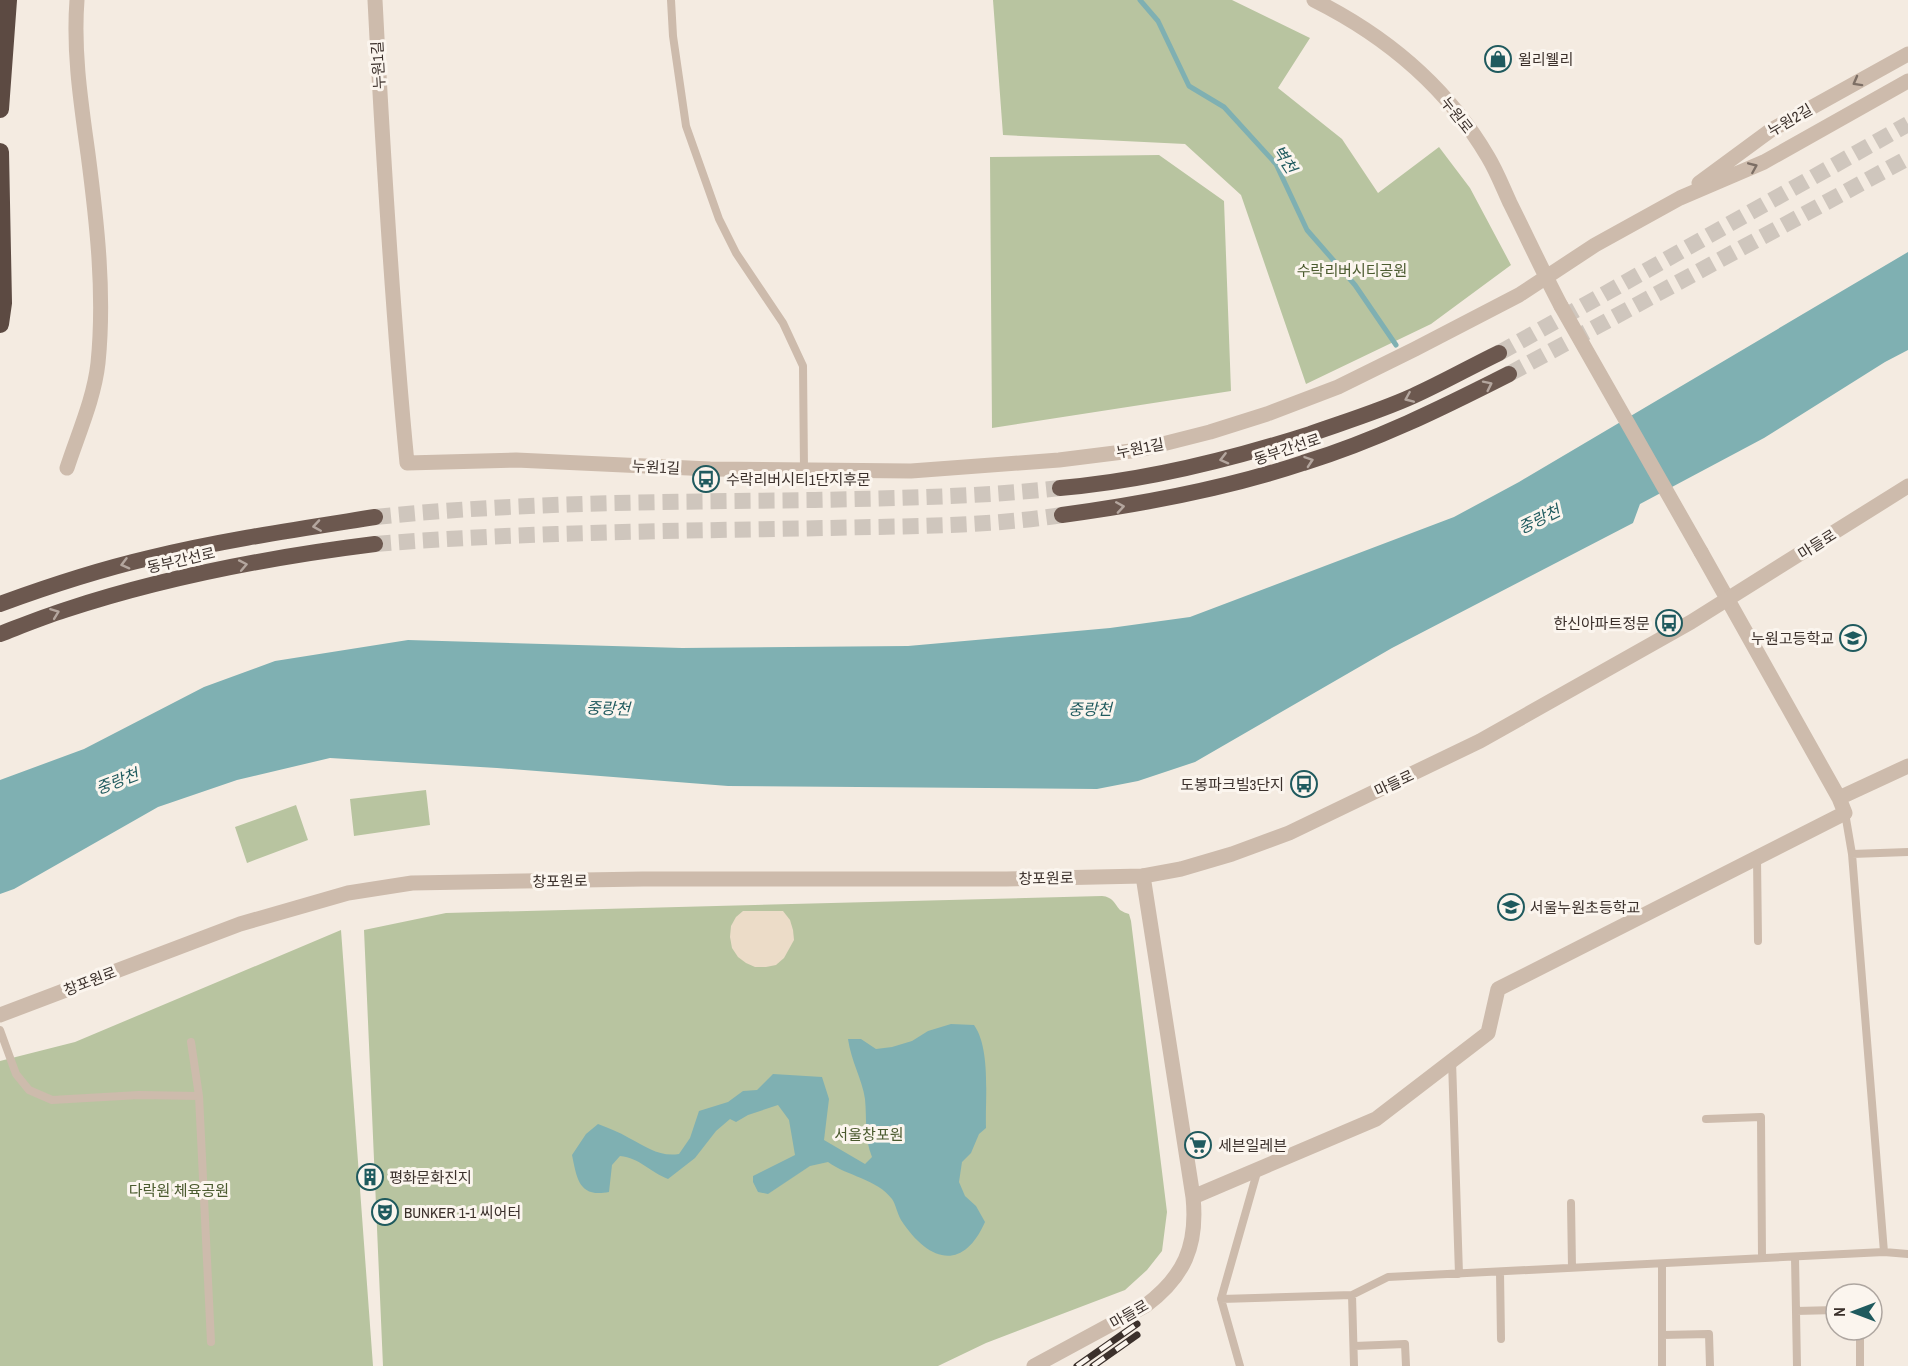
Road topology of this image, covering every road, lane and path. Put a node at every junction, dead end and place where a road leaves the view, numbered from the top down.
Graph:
1 (8, 0) edge
2 (77, 0) edge
3 (375, 0) edge
4 (671, 0) edge
5 (1314, 0) edge
6 (1908, 54) edge
7 (1908, 81) edge
8 (0, 109) edge
9 (0, 152) edge
10 (1680, 198) junction
11 (1546, 277) junction
12 (0, 324) edge
13 (1499, 353) tunnel mouth
14 (1509, 374) tunnel mouth
15 (67, 468) dead end
16 (804, 470) junction
17 (1908, 486) edge
18 (1060, 488) tunnel mouth
19 (1062, 515) tunnel mouth
20 (375, 517) tunnel mouth
21 (375, 544) tunnel mouth
22 (1728, 599) junction
23 (0, 604) edge
24 (0, 634) edge
25 (1908, 766) edge
26 (1839, 798) junction
27 (1845, 813) junction
28 (1908, 852) edge
29 (1852, 854) junction
30 (1757, 858) junction
31 (1143, 876) junction
32 (1758, 941) dead end
33 (0, 1015) edge
34 (0, 1030) edge
35 (191, 1042) dead end
36 (1452, 1061) junction
37 (199, 1096) junction
38 (1706, 1119) dead end
39 (1258, 1169) junction
40 (1193, 1197) junction
41 (1570, 1203) dead end
42 (1884, 1252) junction
43 (1908, 1254) edge
44 (1795, 1257) junction
45 (1762, 1258) junction
46 (1662, 1264) junction
47 (1572, 1268) junction
48 (1500, 1272) junction
49 (1459, 1274) junction
50 (1352, 1295) junction
51 (1221, 1299) junction
52 (1824, 1310) edge
53 (1796, 1311) junction
54 (1662, 1335) junction
55 (1501, 1339) dead end
56 (211, 1342) dead end
57 (1860, 1342) edge
58 (1354, 1346) junction
59 (1034, 1366) edge
60 (1240, 1366) edge
61 (1354, 1366) edge
62 (1406, 1366) edge
63 (1662, 1366) edge
64 (1710, 1366) edge
65 (1797, 1366) edge
66 (1860, 1366) edge

1 - 8 highway
2 - 15 street
3 - 16 street, 누원1길
4 - 16 lane
5 - 11 street, 누원로
6 -> 10 street, 누원2길
10 -> 7 street, 누원2길
9 - 12 highway
10 - 11 street, 누원2길
11 - 16 street, 누원1길
11 - 22 street, 누원로, bridge
13 -> 18 highway, 동부간선로
19 -> 14 highway, 동부간선로
17 - 22 street, 마들로
20 -> 23 highway, 동부간선로
24 -> 21 highway, 동부간선로
22 - 26 street, 누원로
22 - 31 street, 마들로
25 - 26 street
26 - 27 street, 누원로
27 - 29 lane
27 - 30 street
28 - 29 lane
29 - 42 lane
30 - 32 lane
30 - 36 street
31 - 33 street, 창포원로
31 - 40 street, 마들로
34 - 37 lane
35 - 37 lane
36 - 39 street
36 - 49 lane
37 - 56 lane
38 - 45 lane
39 - 40 street
39 - 51 lane
40 - 59 street, 마들로
41 - 47 lane
42 - 43 lane
42 - 44 lane
44 - 45 lane
44 - 53 lane
45 - 46 lane
46 - 47 lane
46 - 54 lane
47 - 48 lane
48 - 49 lane
48 - 55 lane
49 - 50 lane
50 - 51 lane
50 - 58 lane
51 - 60 lane
52 - 53 lane
53 - 65 lane
54 - 63 lane
54 - 64 lane
57 - 66 lane
58 - 61 lane
58 - 62 lane

